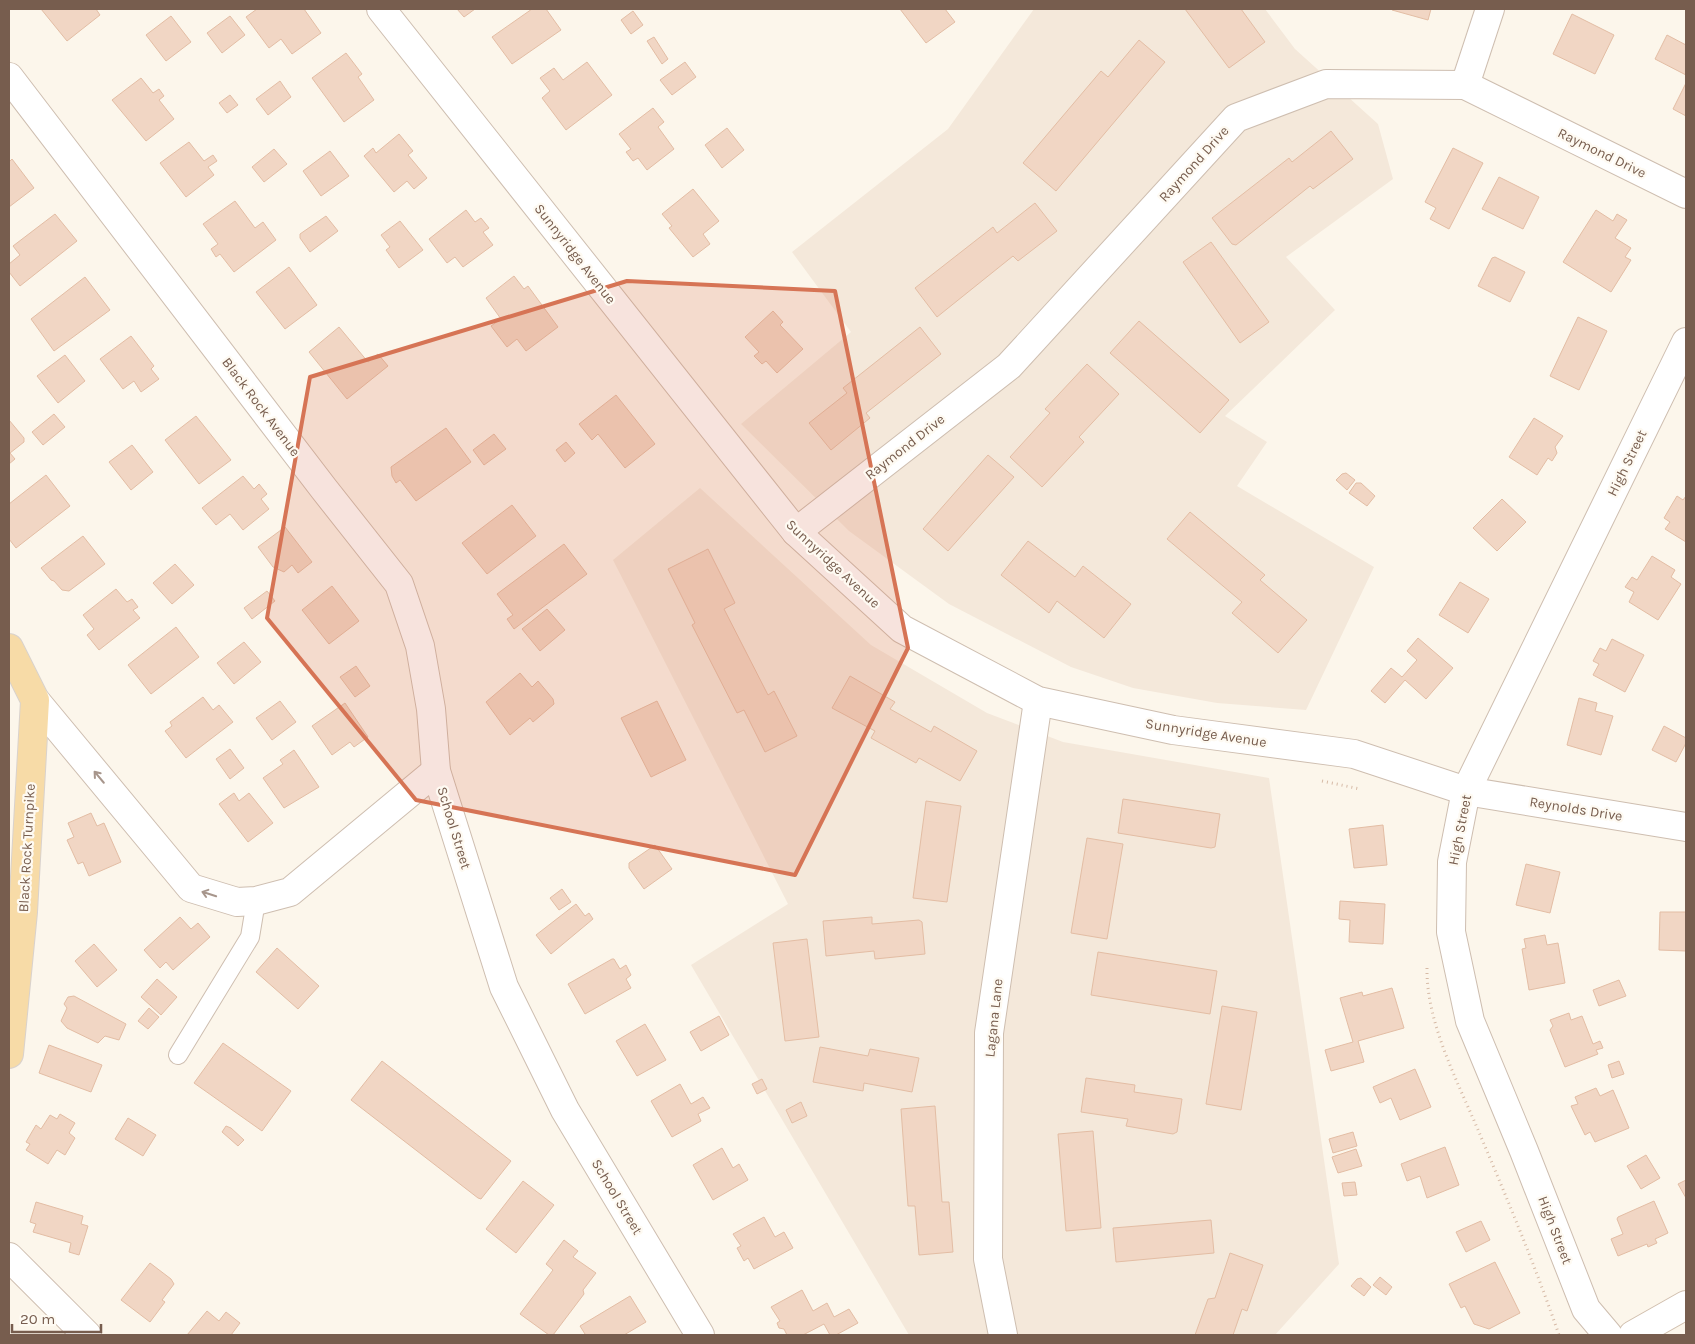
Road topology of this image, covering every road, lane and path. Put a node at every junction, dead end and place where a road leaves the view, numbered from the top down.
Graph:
1 (381, 9) edge
2 (1490, 9) edge
3 (9, 77) edge
4 (1465, 86) junction
5 (1686, 194) edge
6 (1686, 342) edge
7 (796, 532) junction
8 (9, 648) edge
9 (35, 700) junction
10 (1038, 701) junction
11 (436, 771) junction
12 (1313, 779) dead end
13 (1362, 789) dead end
14 (1466, 791) junction
15 (1686, 827) edge
16 (256, 901) junction
17 (1428, 961) dead end
18 (9, 1054) edge
19 (178, 1055) dead end
20 (9, 1257) edge
21 (1686, 1305) edge
22 (87, 1335) edge
23 (700, 1335) edge
24 (1003, 1335) edge
25 (1560, 1335) edge
26 (1608, 1335) edge
27 (1633, 1335) edge

1 - 7 street, Sunnyridge Avenue
2 - 4 street
3 - 11 street, Black Rock Avenue
4 - 5 street, Raymond Drive
4 - 7 street, Raymond Drive
6 - 14 street, High Street
7 - 10 street, Sunnyridge Avenue
8 - 9 main road, Black Rock Turnpike
16 -> 9 street, School Street
9 - 18 main road, Black Rock Turnpike
10 - 14 street, Sunnyridge Avenue
10 - 24 street, Lagana Lane
11 - 16 street, School Street
11 - 23 street, School Street
12 - 13 path
14 - 15 street, Reynolds Drive
14 - 26 street, High Street
16 - 19 lane
17 - 25 path
20 - 22 street
21 - 27 street

